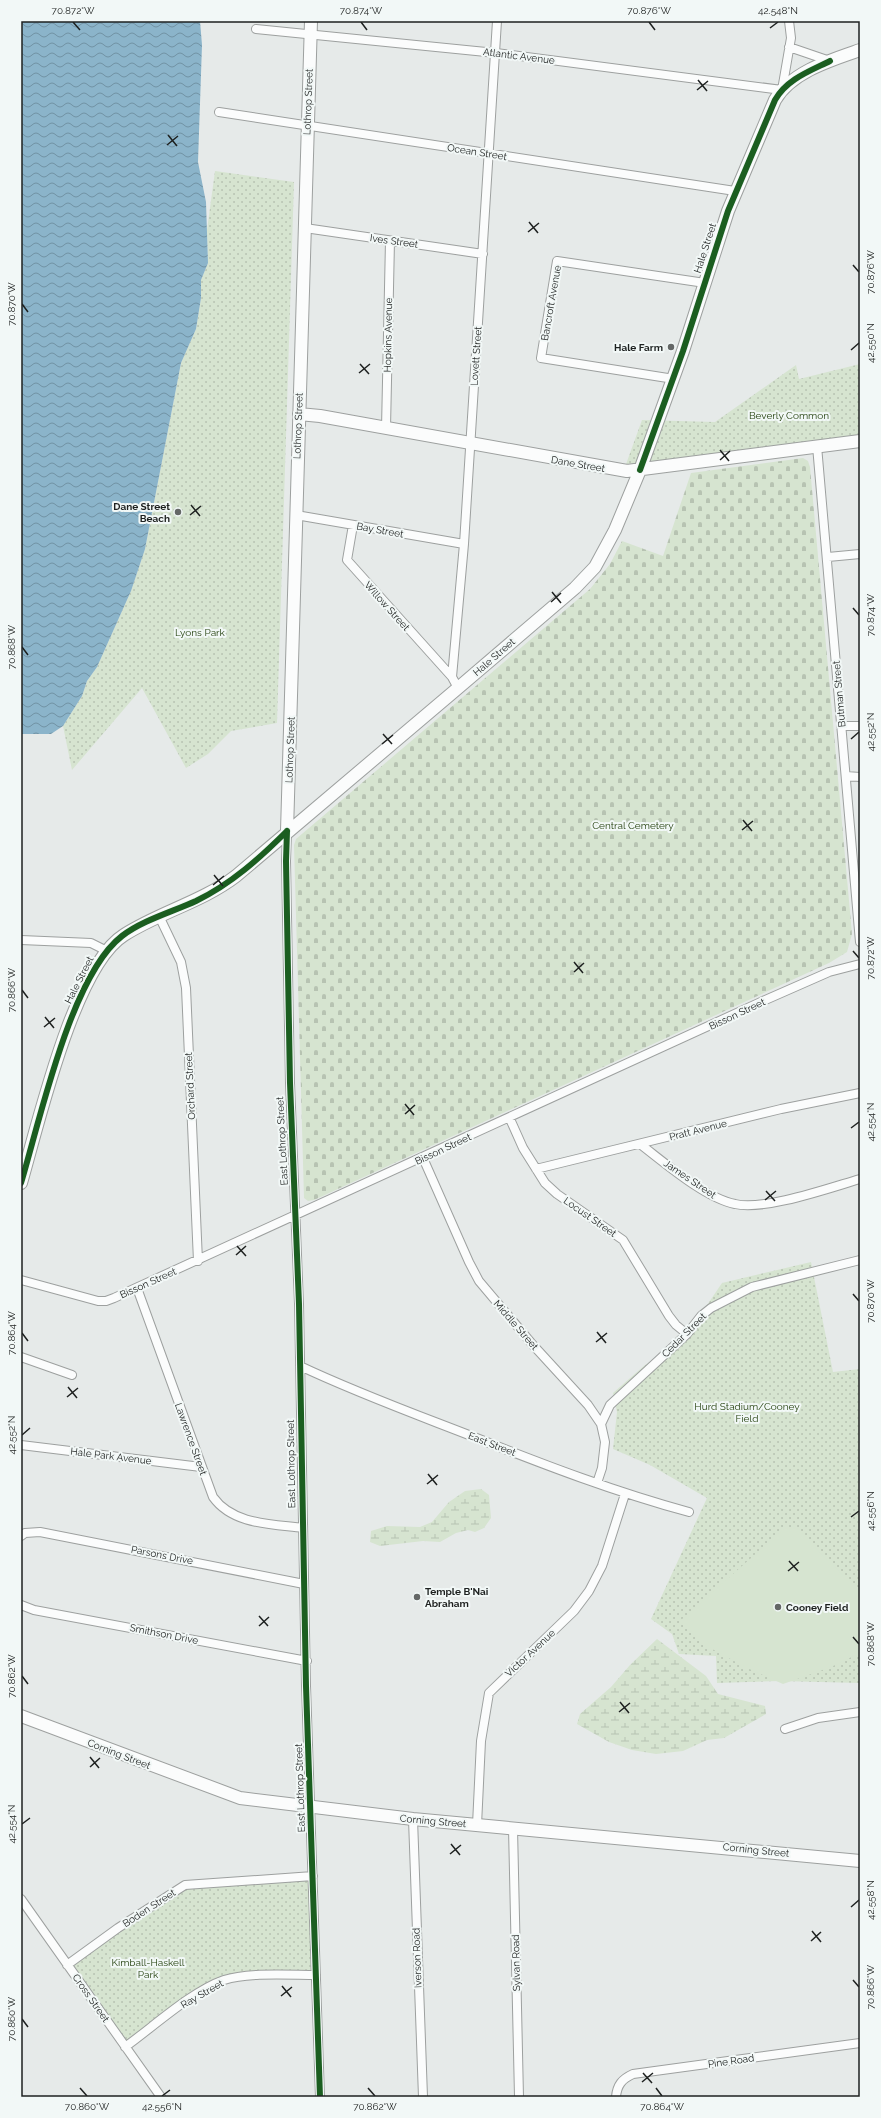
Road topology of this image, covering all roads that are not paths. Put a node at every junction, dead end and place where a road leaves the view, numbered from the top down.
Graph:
1 (311, 21) edge
2 (497, 21) edge
3 (789, 21) edge
4 (256, 28) dead end
5 (311, 33) junction
6 (789, 47) junction
7 (860, 50) edge
8 (496, 53) junction
9 (830, 61) junction
10 (782, 90) junction
11 (218, 112) dead end
12 (307, 126) junction
13 (489, 154) junction
14 (735, 191) junction
15 (305, 228) junction
16 (390, 241) junction
17 (483, 254) junction
18 (705, 283) junction
19 (674, 379) junction
20 (298, 414) junction
21 (386, 428) junction
22 (860, 441) edge
23 (470, 445) junction
24 (817, 446) junction
25 (640, 470) junction
26 (296, 515) junction
27 (353, 525) junction
28 (464, 544) junction
29 (860, 554) edge
30 (828, 557) junction
31 (452, 677) junction
32 (458, 688) junction
33 (841, 726) junction
34 (860, 726) edge
35 (846, 776) junction
36 (860, 776) edge
37 (287, 831) junction
38 (159, 916) junction
39 (21, 940) edge
40 (860, 942) edge
41 (107, 951) junction
42 (860, 964) edge
43 (860, 1093) edge
44 (510, 1119) junction
45 (640, 1144) junction
46 (424, 1158) junction
47 (536, 1169) junction
48 (860, 1179) edge
49 (21, 1183) edge
50 (296, 1216) junction
51 (860, 1260) edge
52 (198, 1261) junction
53 (21, 1280) edge
54 (137, 1288) junction
55 (687, 1334) junction
56 (21, 1357) edge
57 (300, 1366) junction
58 (72, 1375) dead end
59 (601, 1424) junction
60 (21, 1445) edge
61 (201, 1467) junction
62 (597, 1484) junction
63 (625, 1494) junction
64 (689, 1512) dead end
65 (302, 1528) junction
66 (21, 1536) edge
67 (304, 1584) junction
68 (21, 1605) edge
69 (307, 1661) junction
70 (860, 1712) edge
71 (21, 1716) edge
72 (785, 1729) dead end
73 (311, 1808) junction
74 (413, 1819) junction
75 (477, 1825) junction
76 (513, 1828) junction
77 (860, 1861) edge
78 (313, 1876) junction
79 (21, 1899) edge
80 (67, 1965) junction
81 (316, 1975) junction
82 (860, 2043) edge
83 (125, 2047) junction
84 (161, 2097) edge
85 (320, 2097) edge
86 (423, 2097) edge
87 (519, 2097) edge
88 (616, 2097) edge

1 - 5 main road, Lothrop Street
2 - 8 street, Lovett Street
3 - 6 street
4 - 5 street, Atlantic Avenue
5 - 8 street, Atlantic Avenue
5 - 12 main road, Lothrop Street
6 - 9 street
6 - 10 street
7 - 9 main road, Hale Street
8 - 10 street, Atlantic Avenue
8 - 13 street, Lovett Street
9 - 10 main road, Hale Street
10 - 14 main road, Hale Street
11 - 12 street, Ocean Street
12 - 13 street, Ocean Street
12 - 15 main road, Lothrop Street
13 - 14 street, Ocean Street
13 - 17 street, Lovett Street
14 - 18 main road, Hale Street
15 - 16 street, Ives Street
15 - 20 main road, Lothrop Street
16 - 17 street, Ives Street
16 - 21 street, Hopkins Avenue
17 - 23 street, Lovett Street
18 - 19 main road, Hale Street
18 - 19 street, Bancroft Avenue
19 - 25 main road, Hale Street
20 - 21 main road, Dane Street
20 - 26 main road, Lothrop Street
21 - 23 main road, Dane Street
22 - 24 main road, Dane Street
23 - 25 main road, Dane Street
23 - 28 street, Lovett Street
24 - 25 main road, Dane Street
24 - 30 street, Butman Street
25 - 32 main road, Hale Street
26 - 27 street, Bay Street
26 - 37 main road, Lothrop Street
27 - 28 street, Bay Street
27 - 31 street, Willow Street
28 - 31 street, Lovett Street
29 - 30 street
30 - 33 street, Butman Street
31 - 32 street
32 - 37 main road, Hale Street
33 - 34 street
33 - 35 street, Butman Street
35 - 36 street
35 - 40 street, Butman Street
37 - 38 main road, Hale Street
37 - 50 street, East Lothrop Street
38 - 41 main road, Hale Street
38 - 52 street, Orchard Street
39 - 41 street
41 - 49 main road, Hale Street
42 - 44 street, Bisson Street
43 - 45 street, Pratt Avenue
44 - 46 street, Bisson Street
44 - 47 street, Locust Street
45 - 47 street, Pratt Avenue
45 - 48 street, James Street
46 - 50 street, Bisson Street
46 - 59 street, Middle Street
47 - 55 street, Locust Street
50 - 52 street, Bisson Street
50 - 57 street, East Lothrop Street
51 - 55 street, Cedar Street
52 - 54 street, Bisson Street
53 - 54 street, Bisson Street
54 - 61 street, Lawrence Street
55 - 59 street, Cedar Street
56 - 58 street
57 - 62 street, East Street
57 - 65 street, East Lothrop Street
59 - 62 street, Middle Street
60 - 61 street, Hale Park Avenue
61 - 65 street, Lawrence Street
62 - 63 street, East Street
63 - 64 street, East Street
63 - 75 street, Victor Avenue
65 - 67 street, East Lothrop Street
66 - 67 street, Parsons Drive
67 - 69 street, East Lothrop Street
68 - 69 street, Smithson Drive
69 - 73 street, East Lothrop Street
70 - 72 street
71 - 73 main road, Corning Street
73 - 74 main road, Corning Street
73 - 78 street, East Lothrop Street
74 - 75 main road, Corning Street
74 - 86 street, Iverson Road
75 - 76 main road, Corning Street
76 - 77 main road, Corning Street
76 - 87 street, Sylvan Road
78 - 80 street, Boden Street
78 - 81 street, East Lothrop Street
79 - 80 street, Cross Street
80 - 83 street, Cross Street
81 - 83 street, Ray Street
81 - 85 street, East Lothrop Street
82 - 88 street, Pine Road
83 - 84 street, Cross Street

